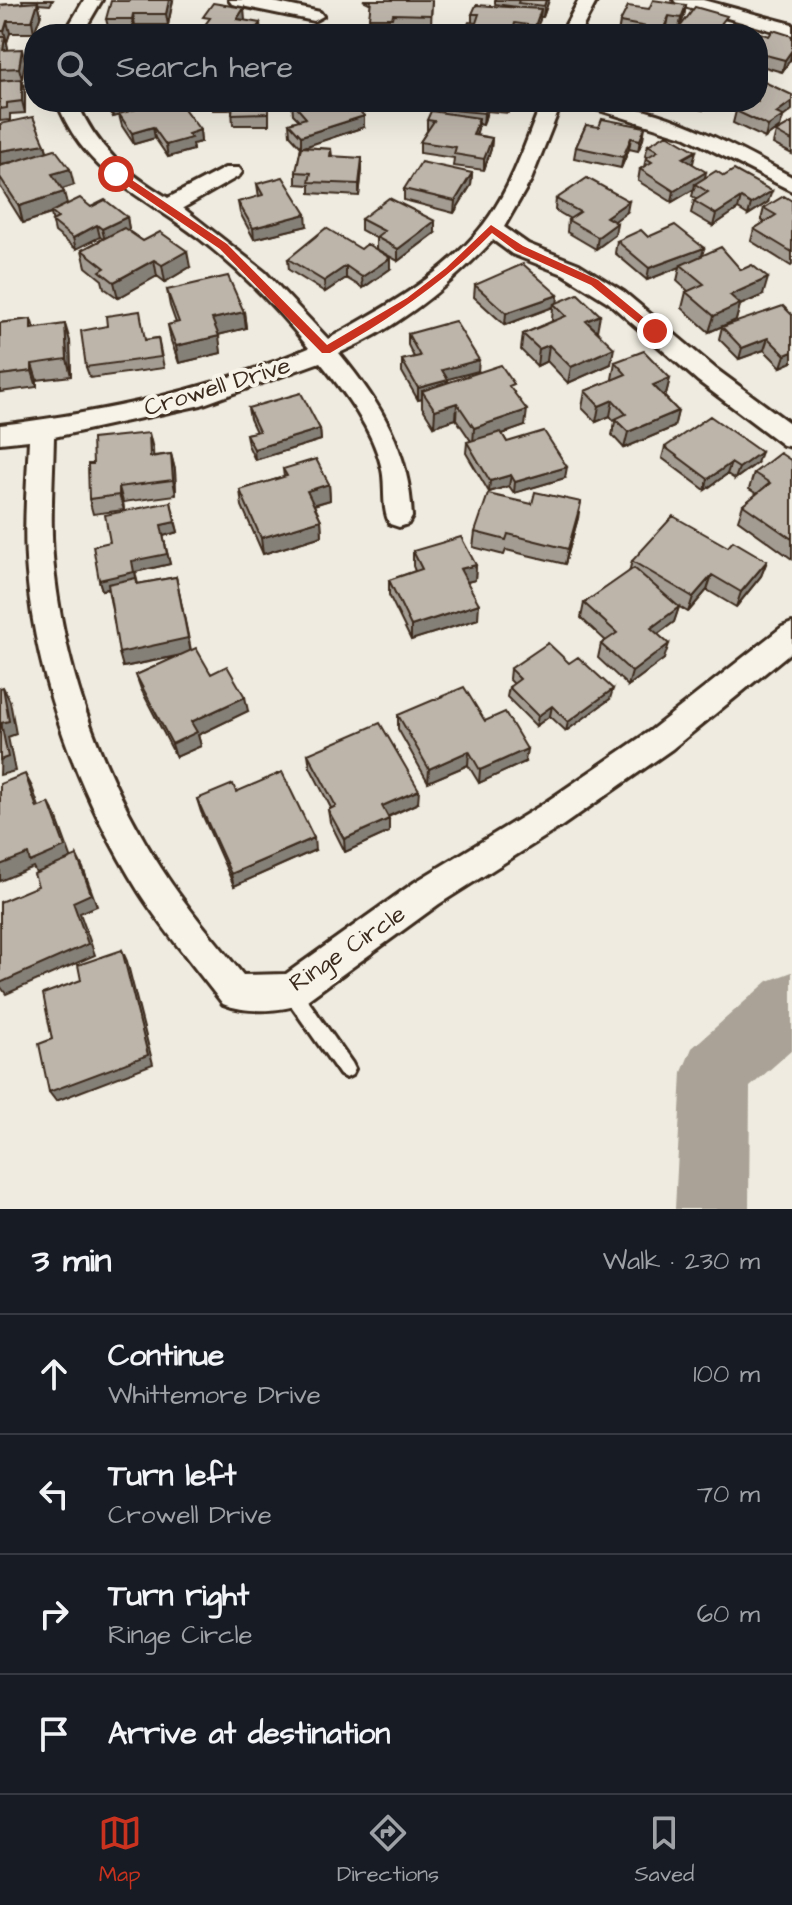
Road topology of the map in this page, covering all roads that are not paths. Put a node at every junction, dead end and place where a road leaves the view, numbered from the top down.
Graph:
1 (93, 0) edge
2 (238, 0) edge
3 (588, 0) edge
4 (683, 0) edge
5 (314, 16) dead end
6 (79, 24) edge
7 (575, 24) edge
8 (792, 30) edge
9 (72, 112) edge
10 (548, 112) edge
11 (625, 112) edge
12 (232, 172) dead end
13 (792, 185) edge
14 (167, 208) junction
15 (491, 228) junction
16 (326, 351) junction
17 (42, 431) junction
18 (0, 434) edge
19 (792, 438) edge
20 (399, 517) dead end
21 (792, 635) edge
22 (291, 991) junction
23 (346, 1069) dead end

1 - 6 street
2 - 5 street
3 - 7 street
4 - 8 street
9 - 14 street
10 - 15 street, Crowell Drive
11 - 13 street
12 - 14 street
14 - 16 street
15 - 16 street, Crowell Drive
15 - 19 street
16 - 17 street, Crowell Drive
16 - 20 street
17 - 18 street, Crowell Drive
17 - 22 street, Ringe Circle
21 - 22 street, Ringe Circle
22 - 23 lane

